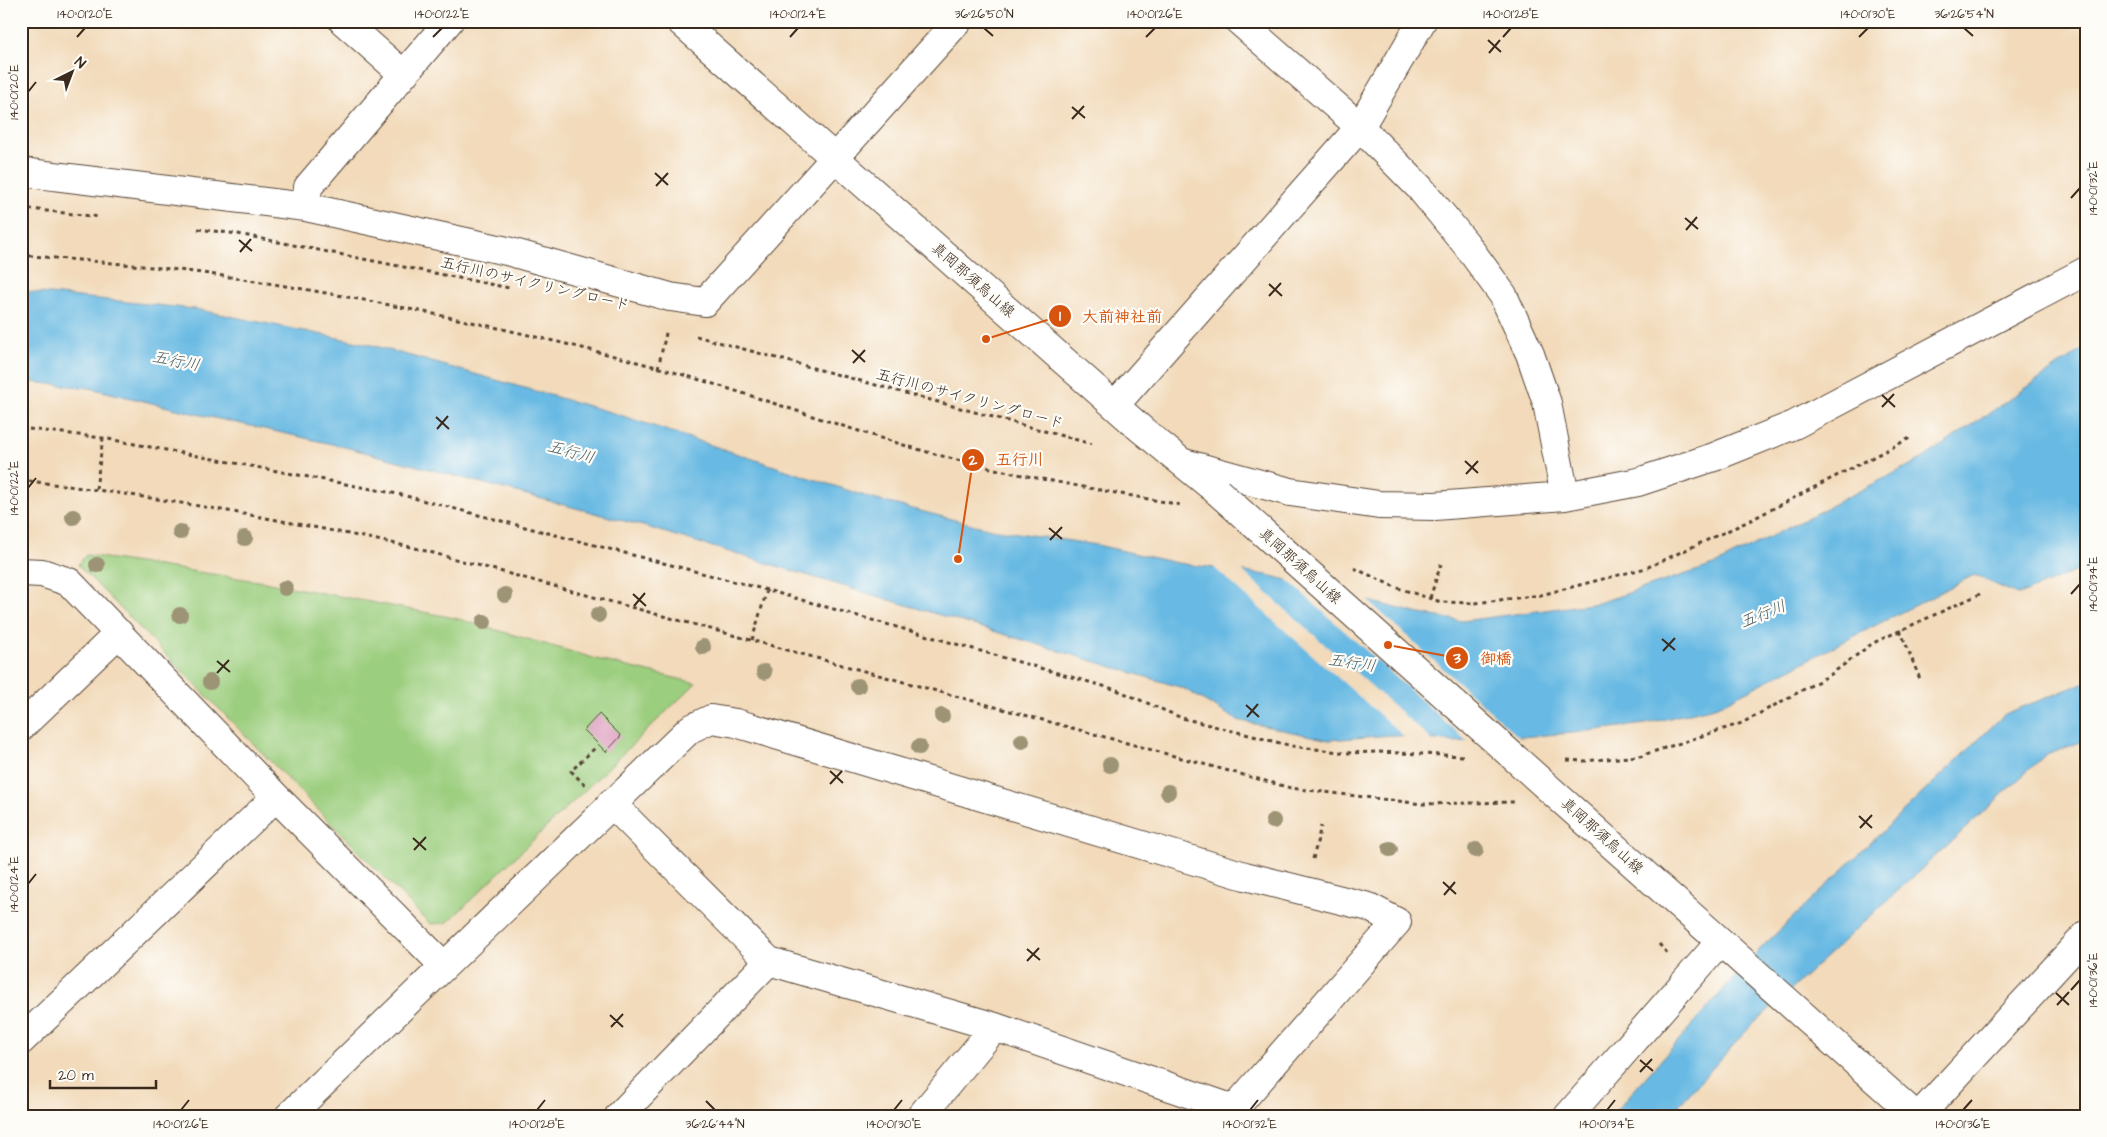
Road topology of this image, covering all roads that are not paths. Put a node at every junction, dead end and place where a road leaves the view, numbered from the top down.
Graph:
1 (343, 21) edge
2 (449, 21) edge
3 (680, 21) edge
4 (958, 21) edge
5 (1239, 21) edge
6 (1422, 21) edge
7 (403, 74) junction
8 (1360, 128) junction
9 (835, 158) junction
10 (21, 172) edge
11 (306, 207) junction
12 (2086, 271) edge
13 (1115, 405) junction
14 (1184, 463) junction
15 (1566, 496) junction
16 (21, 572) edge
17 (119, 633) junction
18 (21, 727) edge
19 (276, 797) junction
20 (611, 803) junction
21 (2086, 935) edge
22 (1720, 942) junction
23 (769, 961) junction
24 (443, 965) junction
25 (995, 1027) junction
26 (21, 1041) edge
27 (1234, 1114) edge
28 (289, 1116) edge
29 (619, 1116) edge
30 (920, 1116) edge
31 (1568, 1116) edge
32 (1917, 1116) edge

1 - 7 street
2 - 7 street
3 - 9 street, 真岡那須烏山線
4 - 9 street
5 - 8 street
6 - 8 street
7 - 11 street
8 - 13 street
8 - 15 street
9 - 11 street
9 - 13 street, 真岡那須烏山線
10 - 11 street
12 - 15 street
13 - 14 street, 真岡那須烏山線
14 - 15 street
14 - 22 street, 真岡那須烏山線, bridge
16 - 17 street
17 - 18 street
17 - 19 street
19 - 24 street
19 - 26 street
20 - 23 street
20 - 24 street
20 - 27 street
21 - 32 street
22 - 31 street
22 - 32 street, 真岡那須烏山線
23 - 25 street
23 - 29 street
24 - 28 street
25 - 27 street
25 - 30 street

